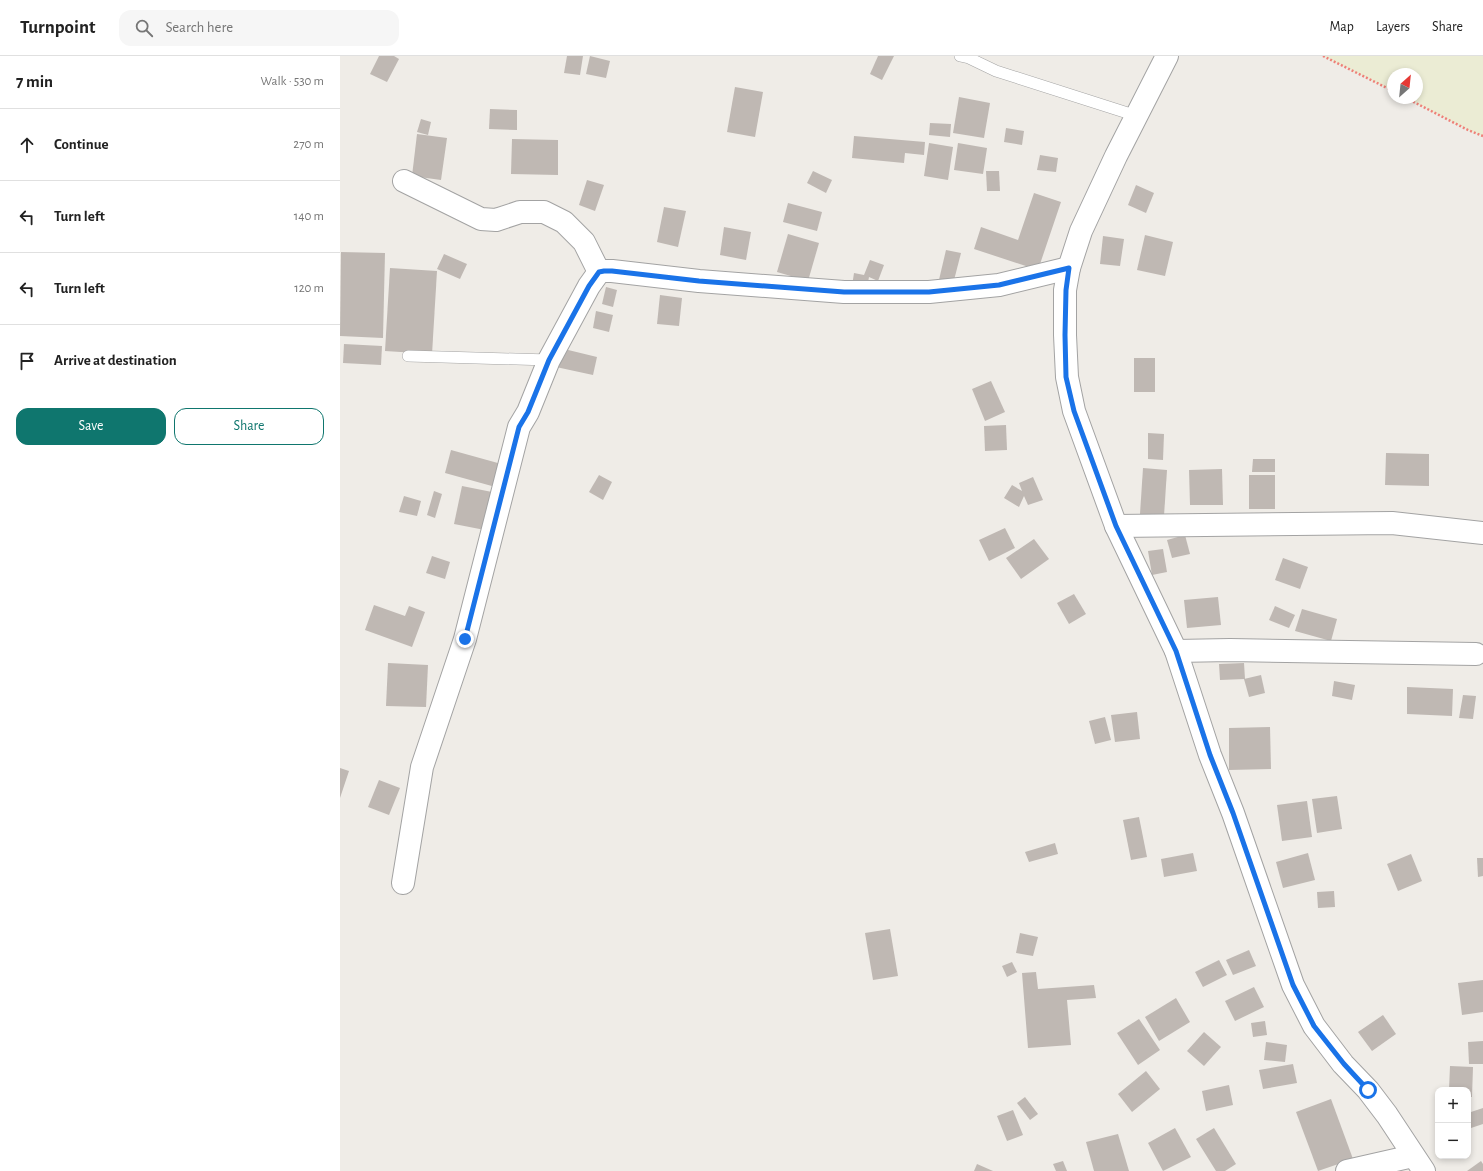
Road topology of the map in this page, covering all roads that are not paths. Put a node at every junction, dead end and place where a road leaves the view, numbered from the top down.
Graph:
1 (960, 56) edge
2 (1167, 56) edge
3 (1137, 116) junction
4 (404, 181) dead end
5 (1069, 268) junction
6 (599, 272) junction
7 (408, 356) dead end
8 (549, 360) junction
9 (1116, 526) junction
10 (1483, 533) edge
11 (1176, 651) junction
12 (1476, 654) dead end
13 (403, 883) dead end
14 (1418, 1163) edge
15 (1347, 1171) edge

1 - 3 lane
2 - 3 street
3 - 5 street
4 - 6 street
5 - 6 street
5 - 9 street
6 - 8 street
7 - 8 lane
8 - 13 street
9 - 10 street
9 - 11 street
11 - 12 street
11 - 14 street
14 - 15 street

